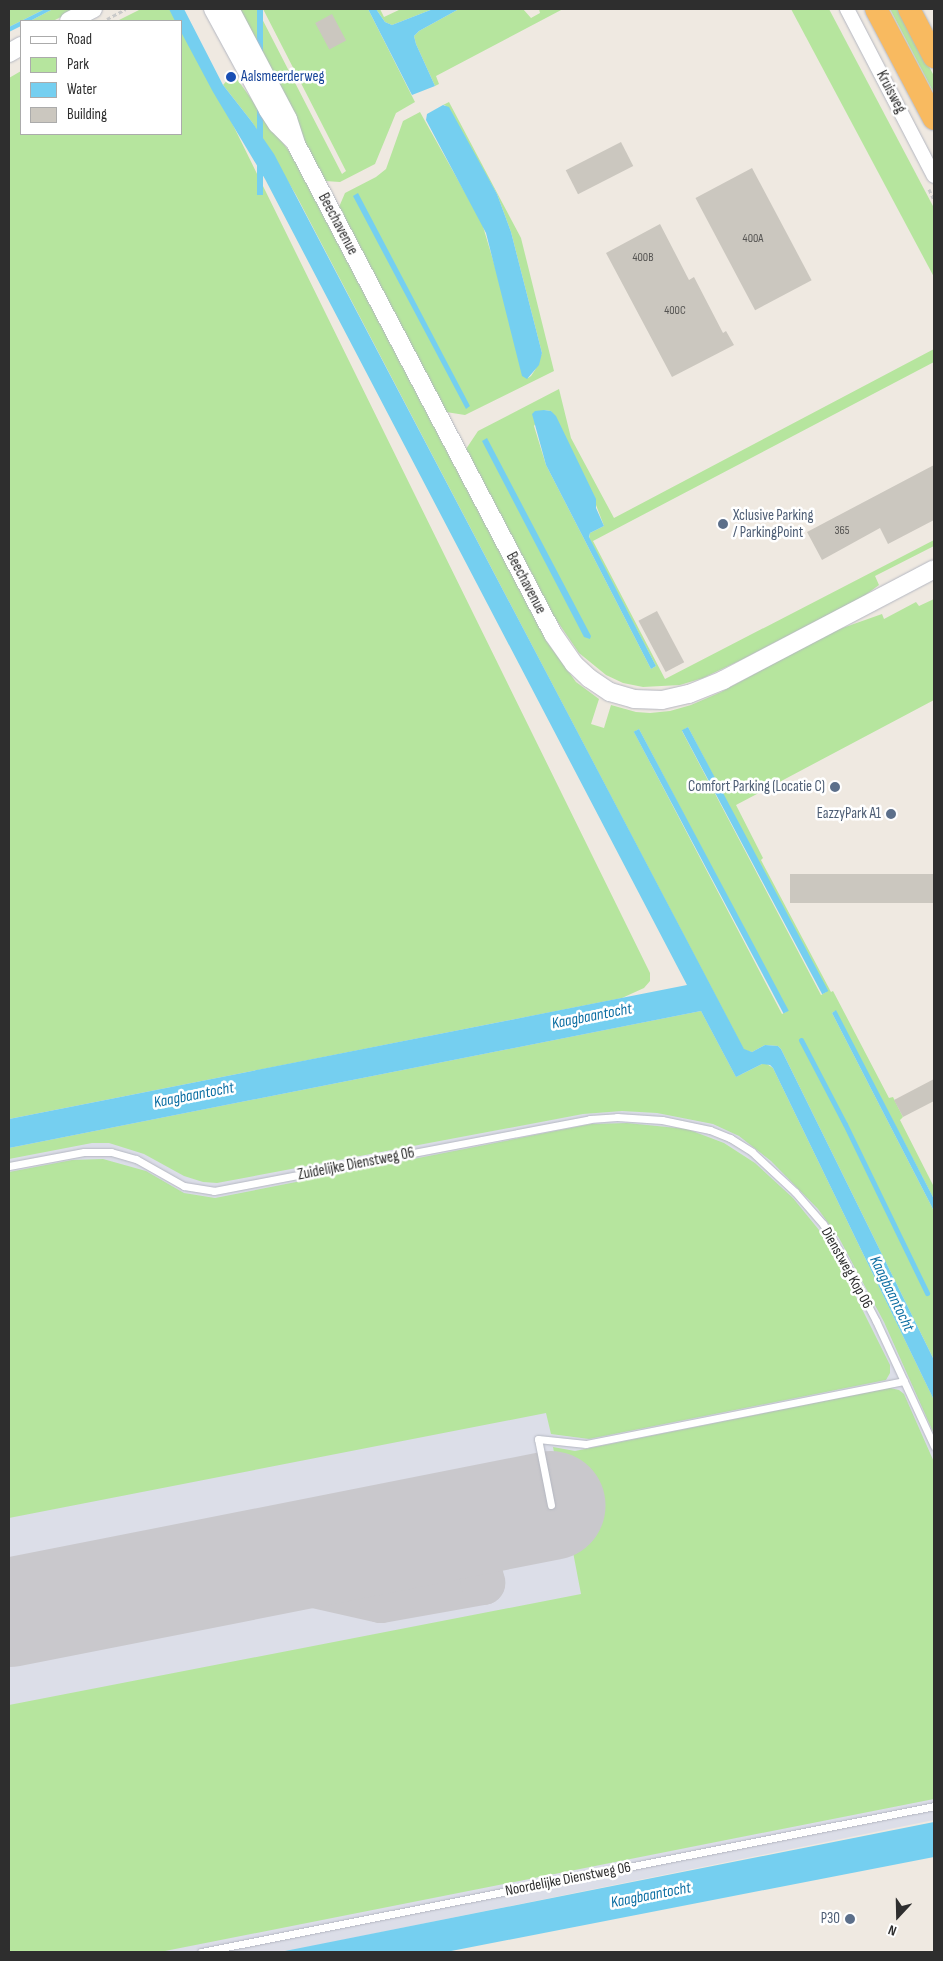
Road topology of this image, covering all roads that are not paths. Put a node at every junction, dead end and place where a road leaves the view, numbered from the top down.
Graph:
1 (93, 9) edge
2 (213, 9) edge
3 (230, 9) edge
4 (847, 9) edge
5 (876, 9) edge
6 (909, 9) edge
7 (71, 20) edge
8 (20, 47) edge
9 (9, 53) edge
10 (934, 57) edge
11 (934, 120) edge
12 (296, 144) junction
13 (934, 176) edge
14 (934, 569) edge
15 (710, 1130) joint
16 (9, 1166) edge
17 (904, 1381) junction
18 (934, 1446) edge
19 (551, 1506) dead end
20 (934, 1806) edge
21 (201, 1952) edge

1 - 7 street
2 - 12 street, Beechavenue
3 - 12 street, Beechavenue
4 - 13 street, Kruisweg
5 - 11 highway, Kruisweg
6 - 10 highway
8 - 9 street
12 - 14 street, Beechavenue
15 - 16 lane, Zuidelijke Dienstweg 06
15 - 17 lane, Dienstweg Kop 06
17 - 18 lane, Dienstweg Kop 06
17 - 19 lane
20 - 21 lane, Noordelijke Dienstweg 06

